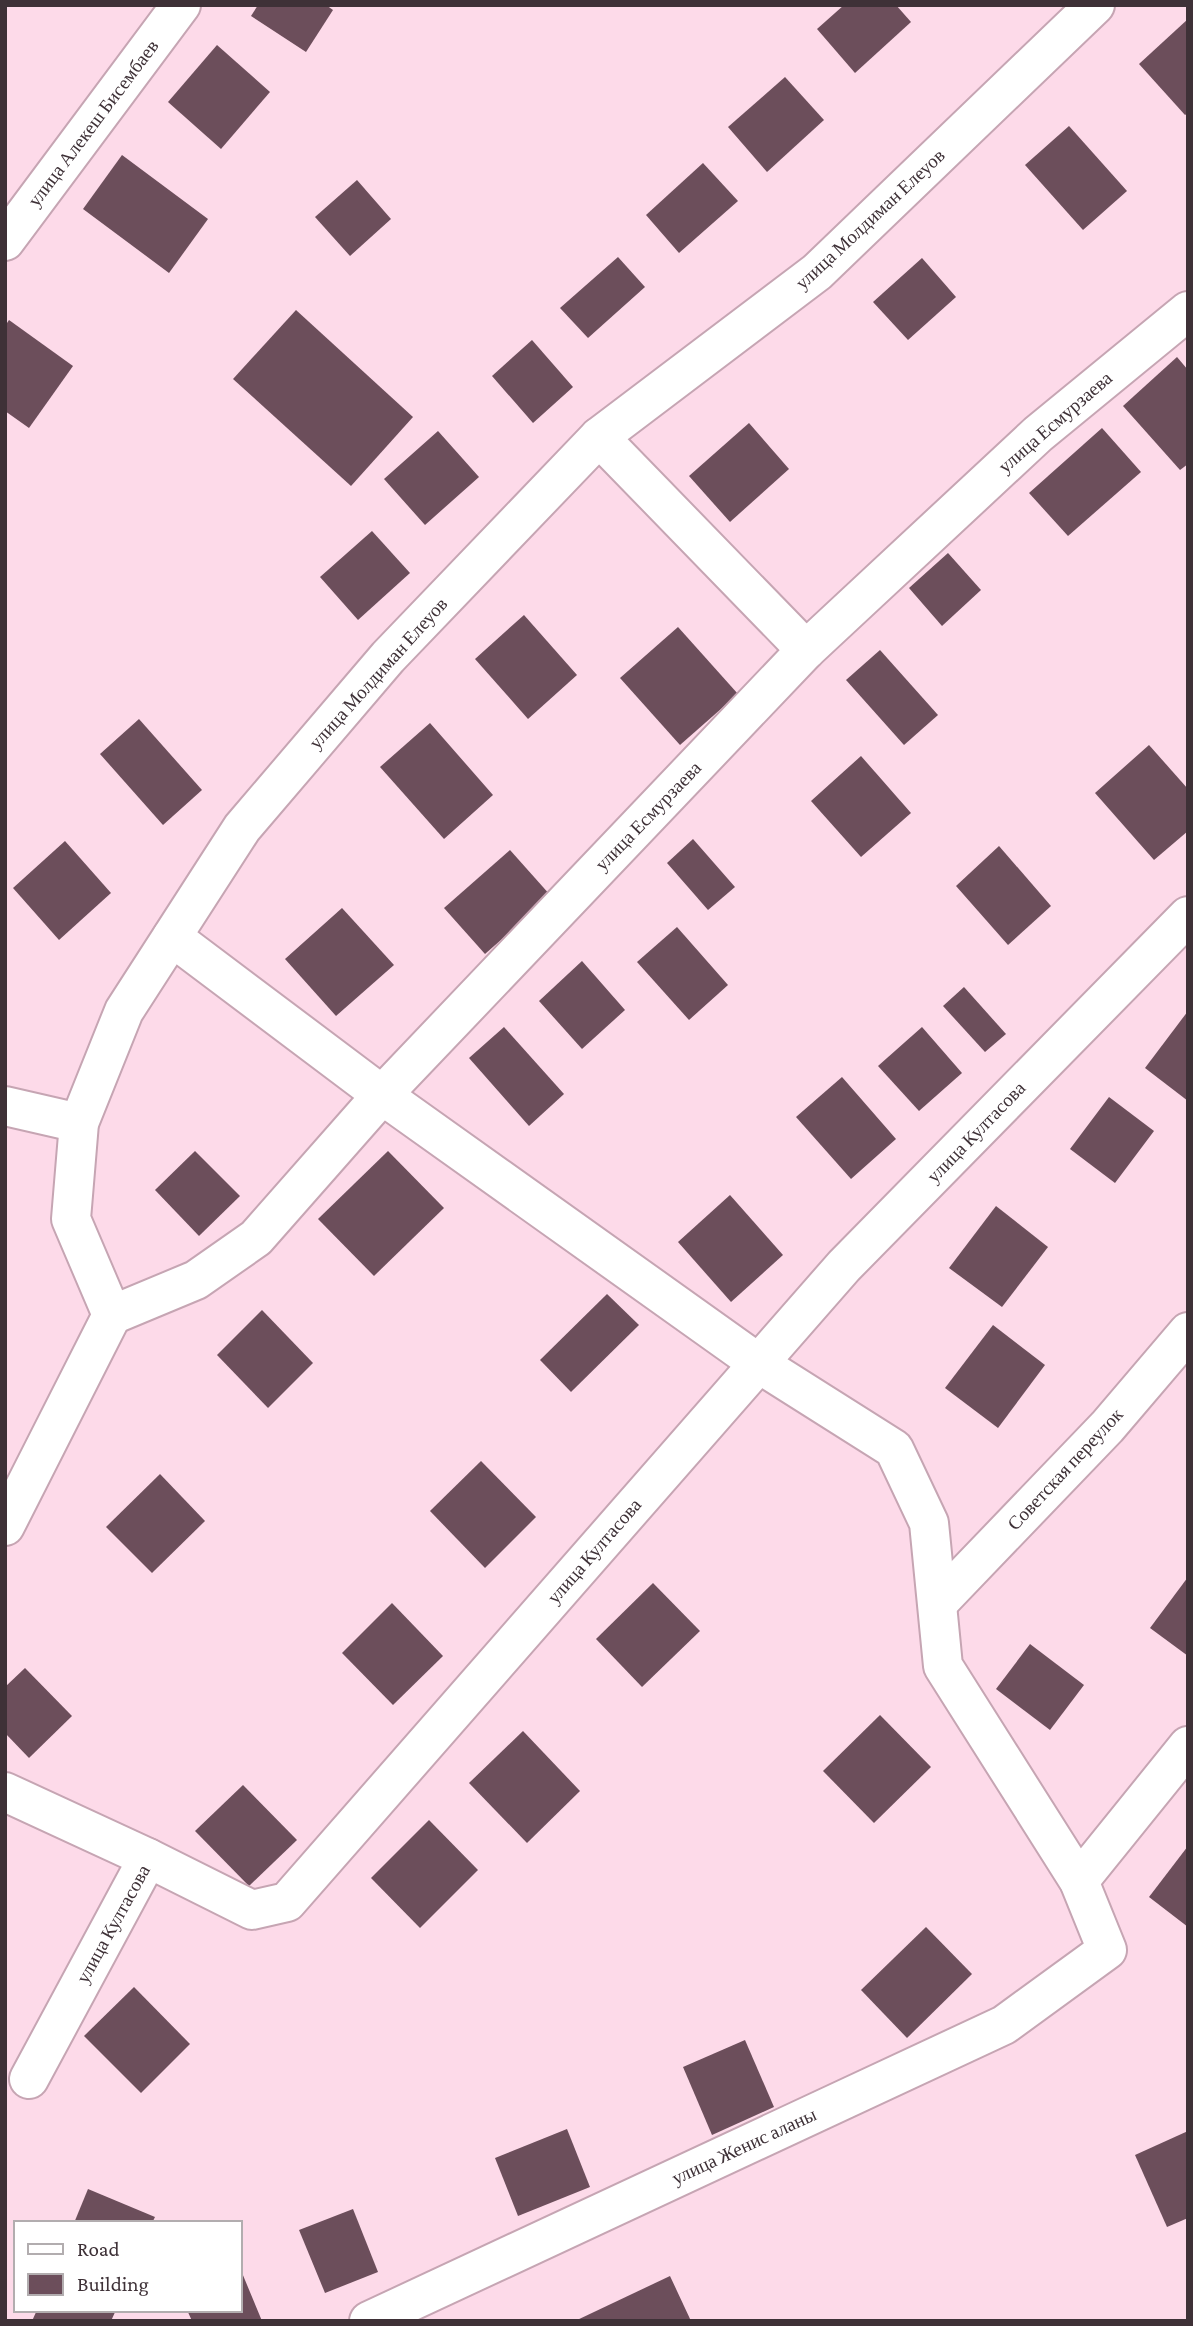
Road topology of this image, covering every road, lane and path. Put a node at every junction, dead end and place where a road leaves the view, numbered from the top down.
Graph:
1 (181, 5) edge
2 (1095, 5) edge
3 (5, 241) edge
4 (1182, 325) edge
5 (599, 437) junction
6 (806, 650) junction
7 (1188, 916) edge
8 (172, 937) junction
9 (382, 1095) junction
10 (5, 1106) edge
11 (79, 1123) junction
12 (112, 1315) junction
13 (1188, 1332) edge
14 (758, 1363) junction
15 (5, 1526) edge
16 (938, 1604) junction
17 (1188, 1746) edge
18 (5, 1792) edge
19 (148, 1858) junction
20 (1079, 1881) junction
21 (29, 2079) dead end
22 (369, 2321) edge

1 - 3 street, улица Алекеш Бисембаев
2 - 5 street, улица Молдиман Елеуов
4 - 6 street, улица Есмурзаева
5 - 6 street
5 - 8 street, улица Молдиман Елеуов
6 - 9 street, улица Есмурзаева
7 - 14 street, улица Култасова
8 - 9 street
8 - 11 street, улица Молдиман Елеуов
9 - 12 street, улица Есмурзаева
9 - 14 street
10 - 11 street
11 - 12 street, улица Молдиман Елеуов
12 - 15 street
13 - 16 street, Советская переулок
14 - 16 street
14 - 19 street, улица Култасова
16 - 20 street
17 - 20 street
18 - 19 street
19 - 21 street, улица Култасова
20 - 22 street, улица Женис аланы

